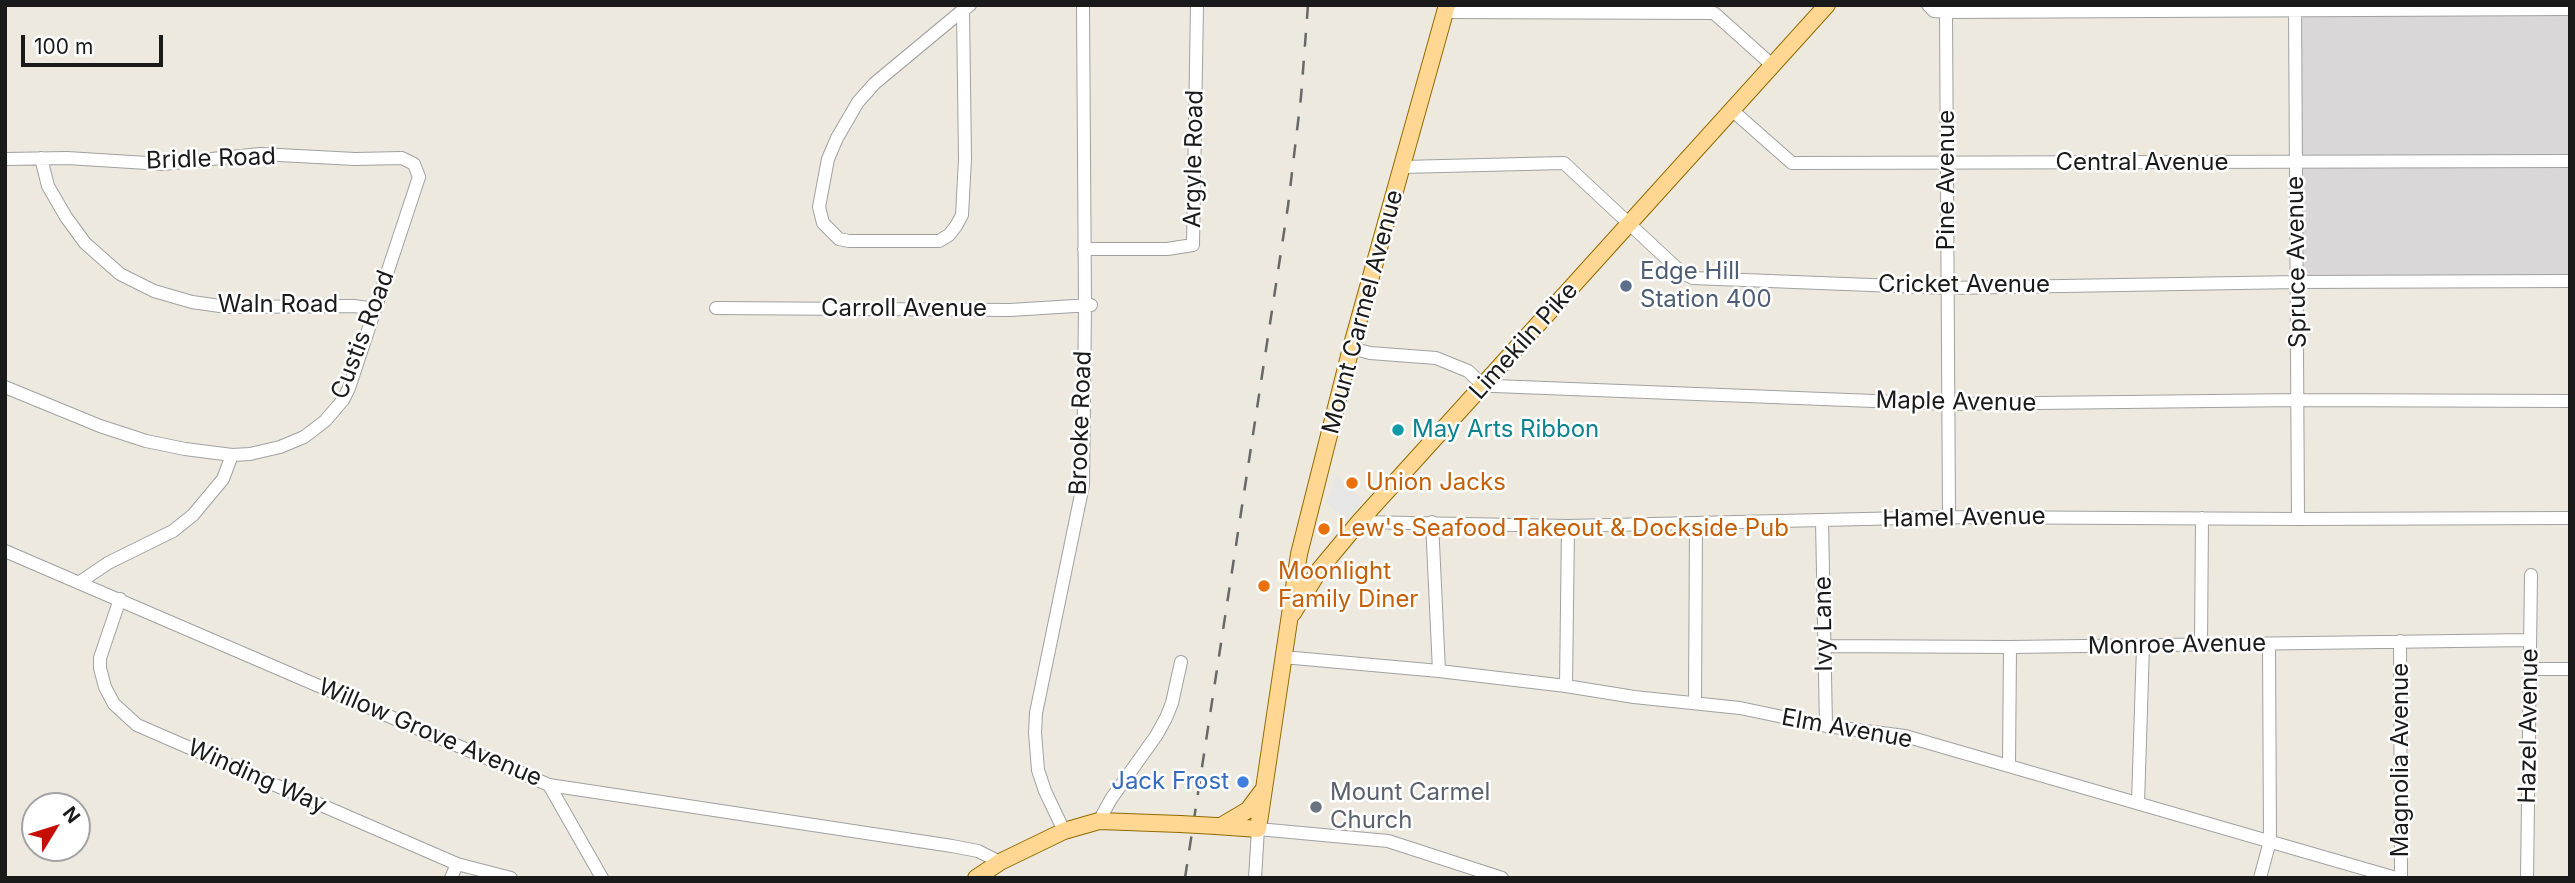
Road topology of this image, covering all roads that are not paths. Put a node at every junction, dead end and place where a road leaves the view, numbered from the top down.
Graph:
1 (1083, 5) edge
2 (1197, 5) edge
3 (1827, 5) edge
4 (1928, 5) edge
5 (966, 8) edge
6 (1446, 8) edge
7 (2295, 9) edge
8 (2570, 9) edge
9 (1946, 12) junction
10 (1772, 65) junction
11 (1733, 111) junction
12 (41, 158) junction
13 (5, 159) edge
14 (2570, 161) edge
15 (2297, 162) junction
16 (1947, 163) junction
17 (414, 164) joint
18 (1403, 167) junction
19 (1630, 224) junction
20 (1084, 249) junction
21 (2570, 281) edge
22 (2297, 282) junction
23 (1947, 288) junction
24 (1088, 305) junction
25 (716, 308) dead end
26 (374, 309) junction
27 (1352, 348) junction
28 (1484, 386) junction
29 (5, 387) edge
30 (2299, 400) junction
31 (2570, 401) edge
32 (1949, 404) junction
33 (232, 455) junction
34 (1949, 517) junction
35 (2202, 518) junction
36 (2570, 518) edge
37 (2298, 519) junction
38 (1822, 521) junction
39 (1359, 522) junction
40 (1432, 522) junction
41 (1696, 523) junction
42 (1568, 526) junction
43 (5, 551) edge
44 (2531, 575) dead end
45 (80, 582) junction
46 (120, 599) junction
47 (1288, 622) junction
48 (2530, 640) junction
49 (2400, 641) junction
50 (2269, 644) junction
51 (2201, 645) junction
52 (1825, 646) junction
53 (2143, 646) junction
54 (2010, 647) junction
55 (1283, 657) junction
56 (1181, 662) dead end
57 (2530, 669) junction
58 (2570, 669) edge
59 (1439, 671) junction
60 (1566, 686) junction
61 (1695, 703) junction
62 (1826, 726) junction
63 (2009, 765) junction
64 (549, 785) junction
65 (1265, 788) junction
66 (2138, 803) junction
67 (1099, 821) junction
68 (1219, 826) junction
69 (1258, 829) junction
70 (1065, 831) junction
71 (2270, 841) junction
72 (1000, 862) junction
73 (457, 864) junction
74 (451, 878) edge
75 (511, 878) edge
76 (602, 878) edge
77 (976, 878) edge
78 (1255, 878) edge
79 (1502, 878) edge
80 (2260, 878) edge
81 (2396, 878) edge
82 (2401, 878) edge
83 (2527, 878) edge

1 - 20 street, Brooke Road
2 - 20 street, Argyle Road
3 - 10 main road, Limekiln Pike
4 - 9 street
5 - 5 street
6 - 10 street
6 - 18 main road, Mount Carmel Avenue
7 - 8 street
7 - 9 street
7 - 15 street, Spruce Avenue
9 - 16 street, Pine Avenue
10 - 11 main road, Limekiln Pike
11 - 16 street, Central Avenue
11 - 19 main road, Limekiln Pike
12 - 13 street, Bridle Road
12 - 17 street, Bridle Road
12 - 26 street, Waln Road
14 - 15 street, Central Avenue
15 - 16 street, Central Avenue
15 - 22 street, Spruce Avenue
16 - 23 street, Pine Avenue
17 - 26 street, Custis Road
18 - 19 street, Cricket Avenue
18 - 27 main road, Mount Carmel Avenue
19 - 23 street, Cricket Avenue
19 - 28 main road, Limekiln Pike
20 - 24 street, Brooke Road
21 - 22 street, Cricket Avenue
22 - 23 street, Cricket Avenue
22 - 30 street, Spruce Avenue
23 - 32 street, Pine Avenue
24 - 25 street, Carroll Avenue
24 - 70 street, Brooke Road
26 - 33 street, Custis Road
27 - 28 street
27 - 47 main road, Mount Carmel Avenue
28 - 32 street, Maple Avenue
28 - 39 main road, Limekiln Pike
29 - 33 street, Custis Road
30 - 31 street, Maple Avenue
30 - 32 street, Maple Avenue
30 - 37 street, Spruce Avenue
32 - 34 street, Pine Avenue
33 - 45 street
34 - 35 street, Hamel Avenue
34 - 38 street, Hamel Avenue
35 - 37 street, Hamel Avenue
35 - 51 street
36 - 37 street, Hamel Avenue
38 - 41 street, Hamel Avenue
38 - 52 street, Ivy Lane
39 - 40 street, Hamel Avenue
39 - 47 main road, Limekiln Pike
40 - 42 street, Hamel Avenue
40 - 59 street
41 - 42 street, Hamel Avenue
41 - 61 street
42 - 60 street
43 - 45 street, Willow Grove Avenue
44 - 48 street, Hazel Avenue
45 - 46 street, Willow Grove Avenue
46 - 64 street, Willow Grove Avenue
46 - 73 street, Winding Way
47 - 55 main road, Limekiln Pike
48 - 49 street, Monroe Avenue
48 - 57 street, Hazel Avenue
49 - 50 street, Monroe Avenue
49 - 82 street, Magnolia Avenue
50 - 51 street, Monroe Avenue
50 - 71 street
51 - 53 street, Monroe Avenue
52 - 54 street, Monroe Avenue
52 - 62 street, Ivy Lane
53 - 54 street, Monroe Avenue
53 - 66 street
54 - 63 street
55 - 59 street, Elm Avenue
55 - 65 main road, Limekiln Pike
56 - 67 street
57 - 58 street
57 - 83 street, Hazel Avenue
59 - 60 street, Elm Avenue
60 - 61 street, Elm Avenue
61 - 62 street, Elm Avenue
62 - 63 street, Elm Avenue
63 - 66 street, Elm Avenue
64 - 72 street, Willow Grove Avenue
64 - 76 street
65 - 68 main road
65 - 69 main road, Limekiln Pike
66 - 71 street, Elm Avenue
67 - 68 main road, bridge
67 - 70 main road
68 - 69 main road
69 - 78 street
69 - 79 street
70 - 72 main road
71 - 80 street
71 - 81 street, Elm Avenue
72 - 77 main road
73 - 74 street
73 - 75 street, Winding Way

